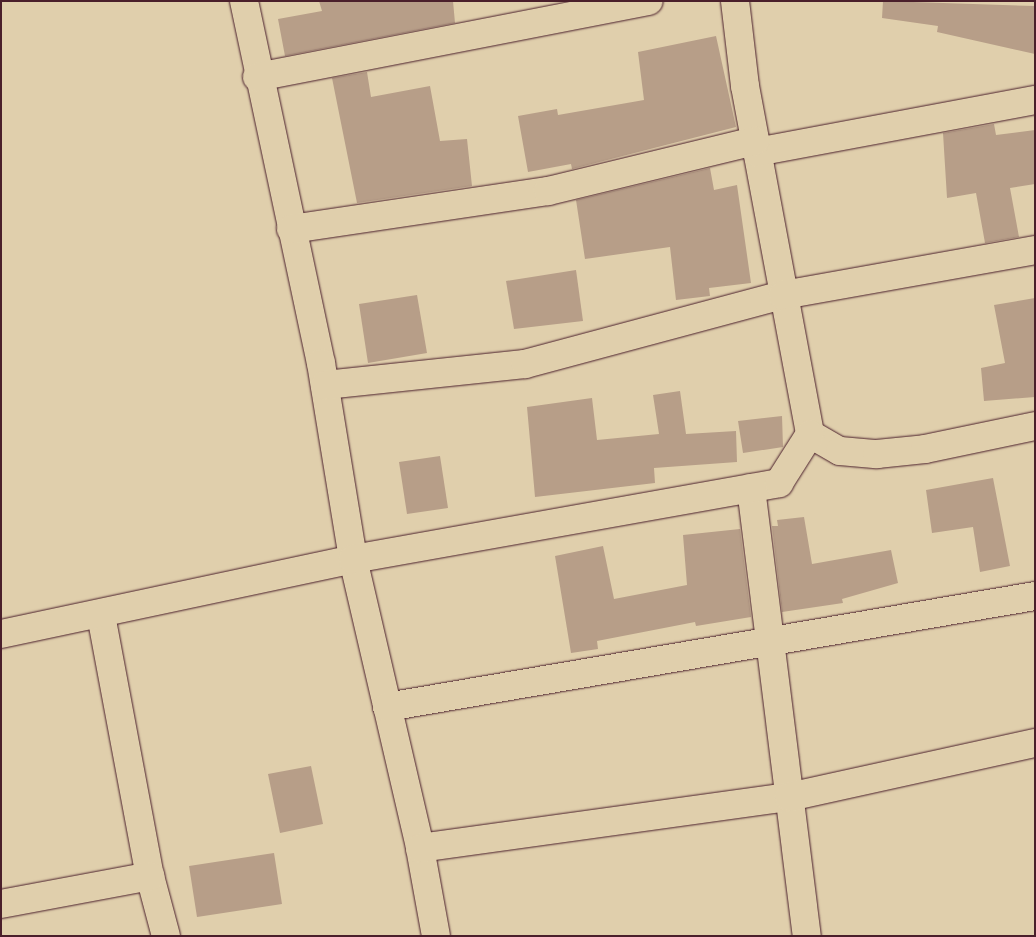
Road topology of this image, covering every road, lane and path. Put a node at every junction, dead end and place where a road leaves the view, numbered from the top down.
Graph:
1 (244, 1) edge
2 (649, 1) edge
3 (735, 1) edge
4 (257, 77) junction
5 (1035, 100) edge
6 (756, 146) junction
7 (291, 229) junction
8 (1035, 250) edge
9 (783, 295) junction
10 (325, 385) junction
11 (1035, 426) edge
12 (810, 434) junction
13 (751, 488) junction
14 (353, 559) junction
15 (1035, 596) edge
16 (101, 615) junction
17 (1, 634) edge
18 (769, 639) junction
19 (387, 707) junction
20 (1035, 743) edge
21 (788, 797) junction
22 (420, 848) junction
23 (150, 876) junction
24 (1, 904) edge
25 (166, 936) edge
26 (436, 936) edge
27 (807, 936) edge

1 - 4 street
2 - 4 street
3 - 6 street
4 - 7 street
5 - 6 street
6 - 7 street
6 - 9 street
7 - 10 street
8 - 9 street
9 - 10 street
9 - 12 street
10 - 14 street
11 - 12 street
12 - 13 street
13 - 14 street
13 - 18 street
14 - 16 street
14 - 19 street
15 - 18 street
16 - 17 street
16 - 23 street
18 - 19 street
18 - 21 street
19 - 22 street
20 - 21 street
21 - 22 street
21 - 27 street
22 - 26 street
23 - 24 street
23 - 25 street

